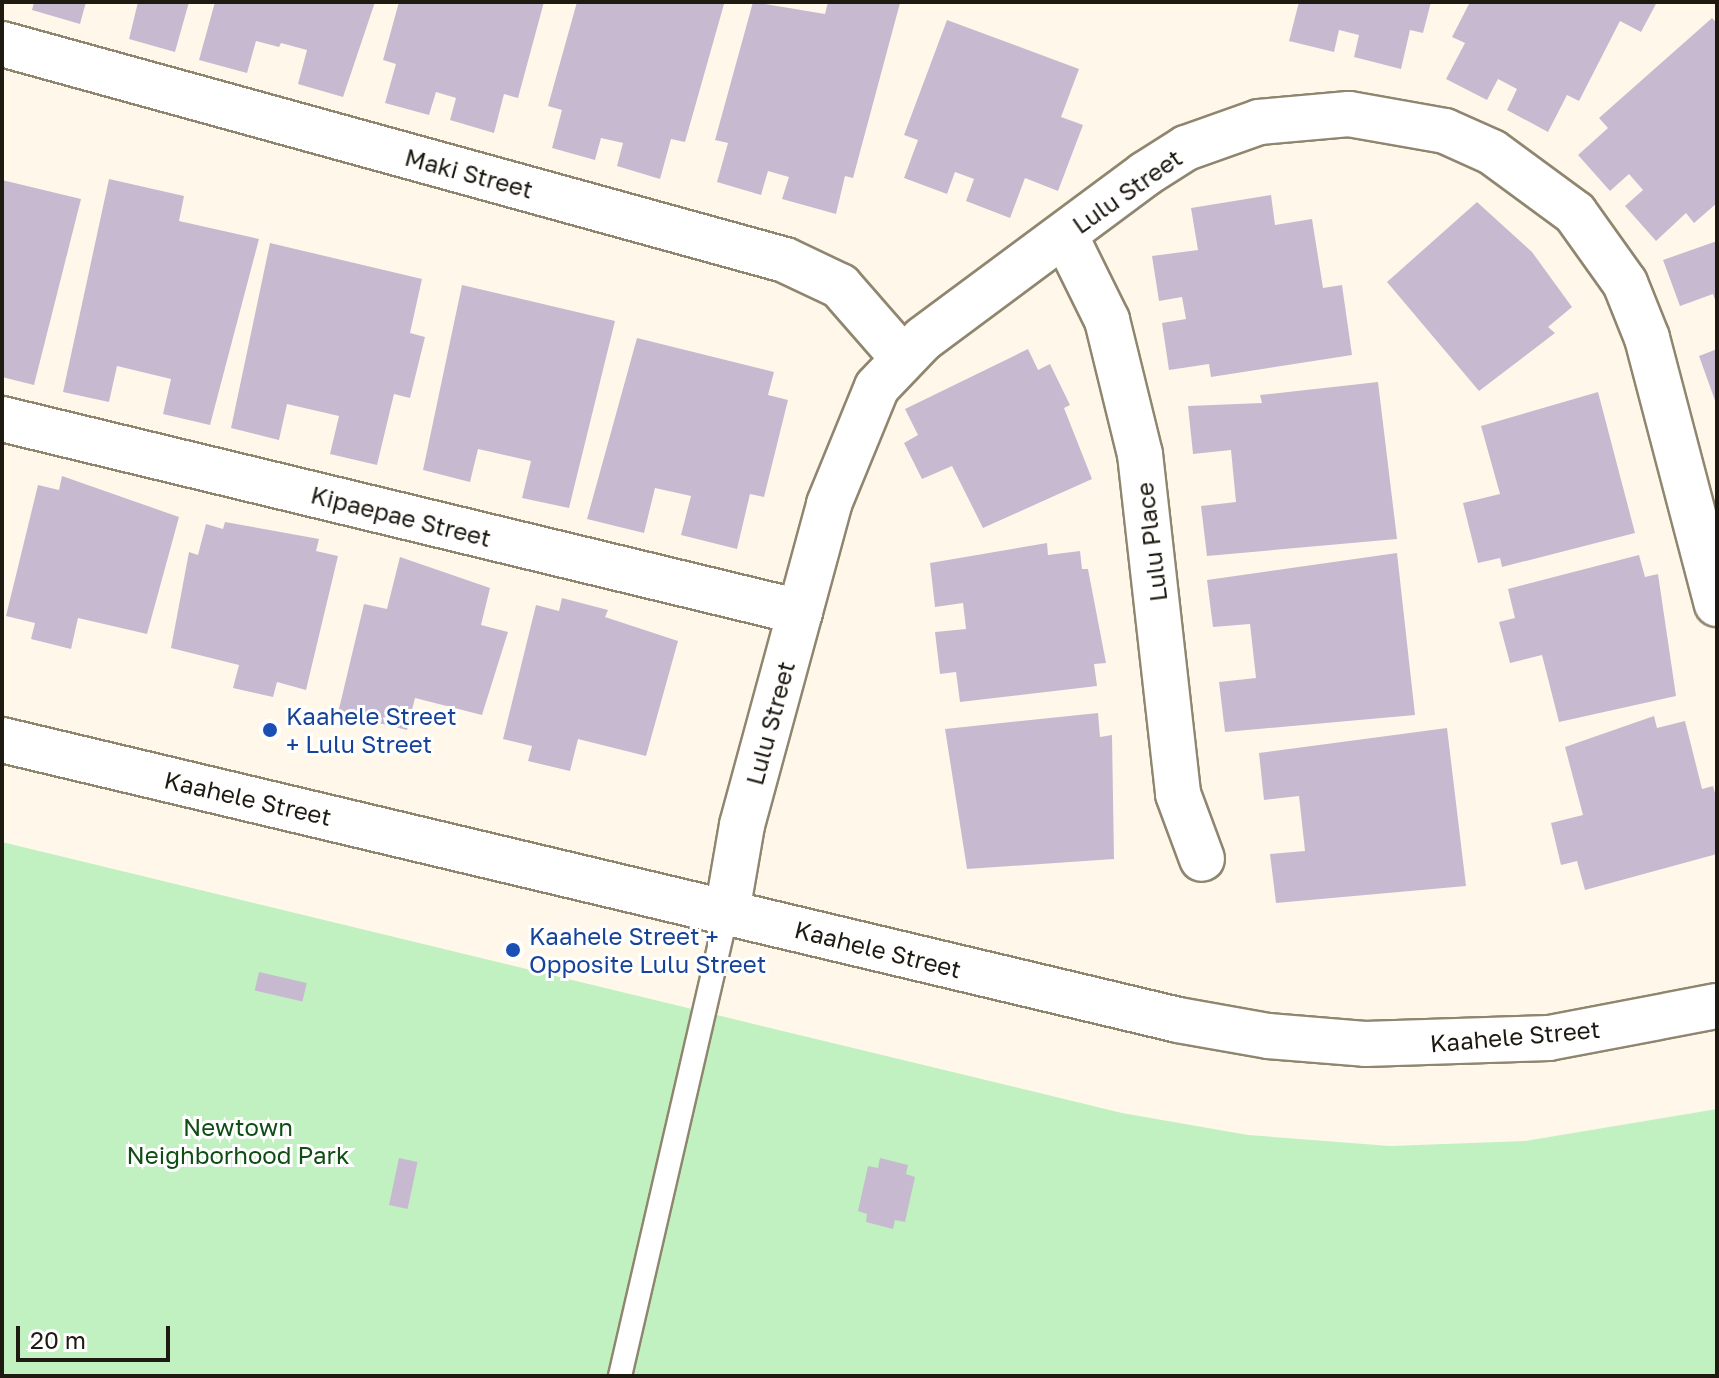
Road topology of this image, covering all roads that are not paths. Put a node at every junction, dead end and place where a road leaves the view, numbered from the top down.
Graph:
1 (2, 44) edge
2 (1065, 235) junction
3 (902, 357) junction
4 (2, 419) edge
5 (1717, 604) edge
6 (800, 612) junction
7 (2, 740) edge
8 (1202, 859) dead end
9 (727, 912) junction
10 (1717, 1006) edge
11 (620, 1376) edge

1 - 3 street, Maki Street
2 - 3 street, Lulu Street
2 - 5 street, Lulu Street
2 - 8 street, Lulu Place
3 - 6 street, Lulu Street
4 - 6 street, Kipaepae Street
6 - 9 street, Lulu Street
7 - 9 street, Kaahele Street
9 - 10 street, Kaahele Street
9 - 11 lane

